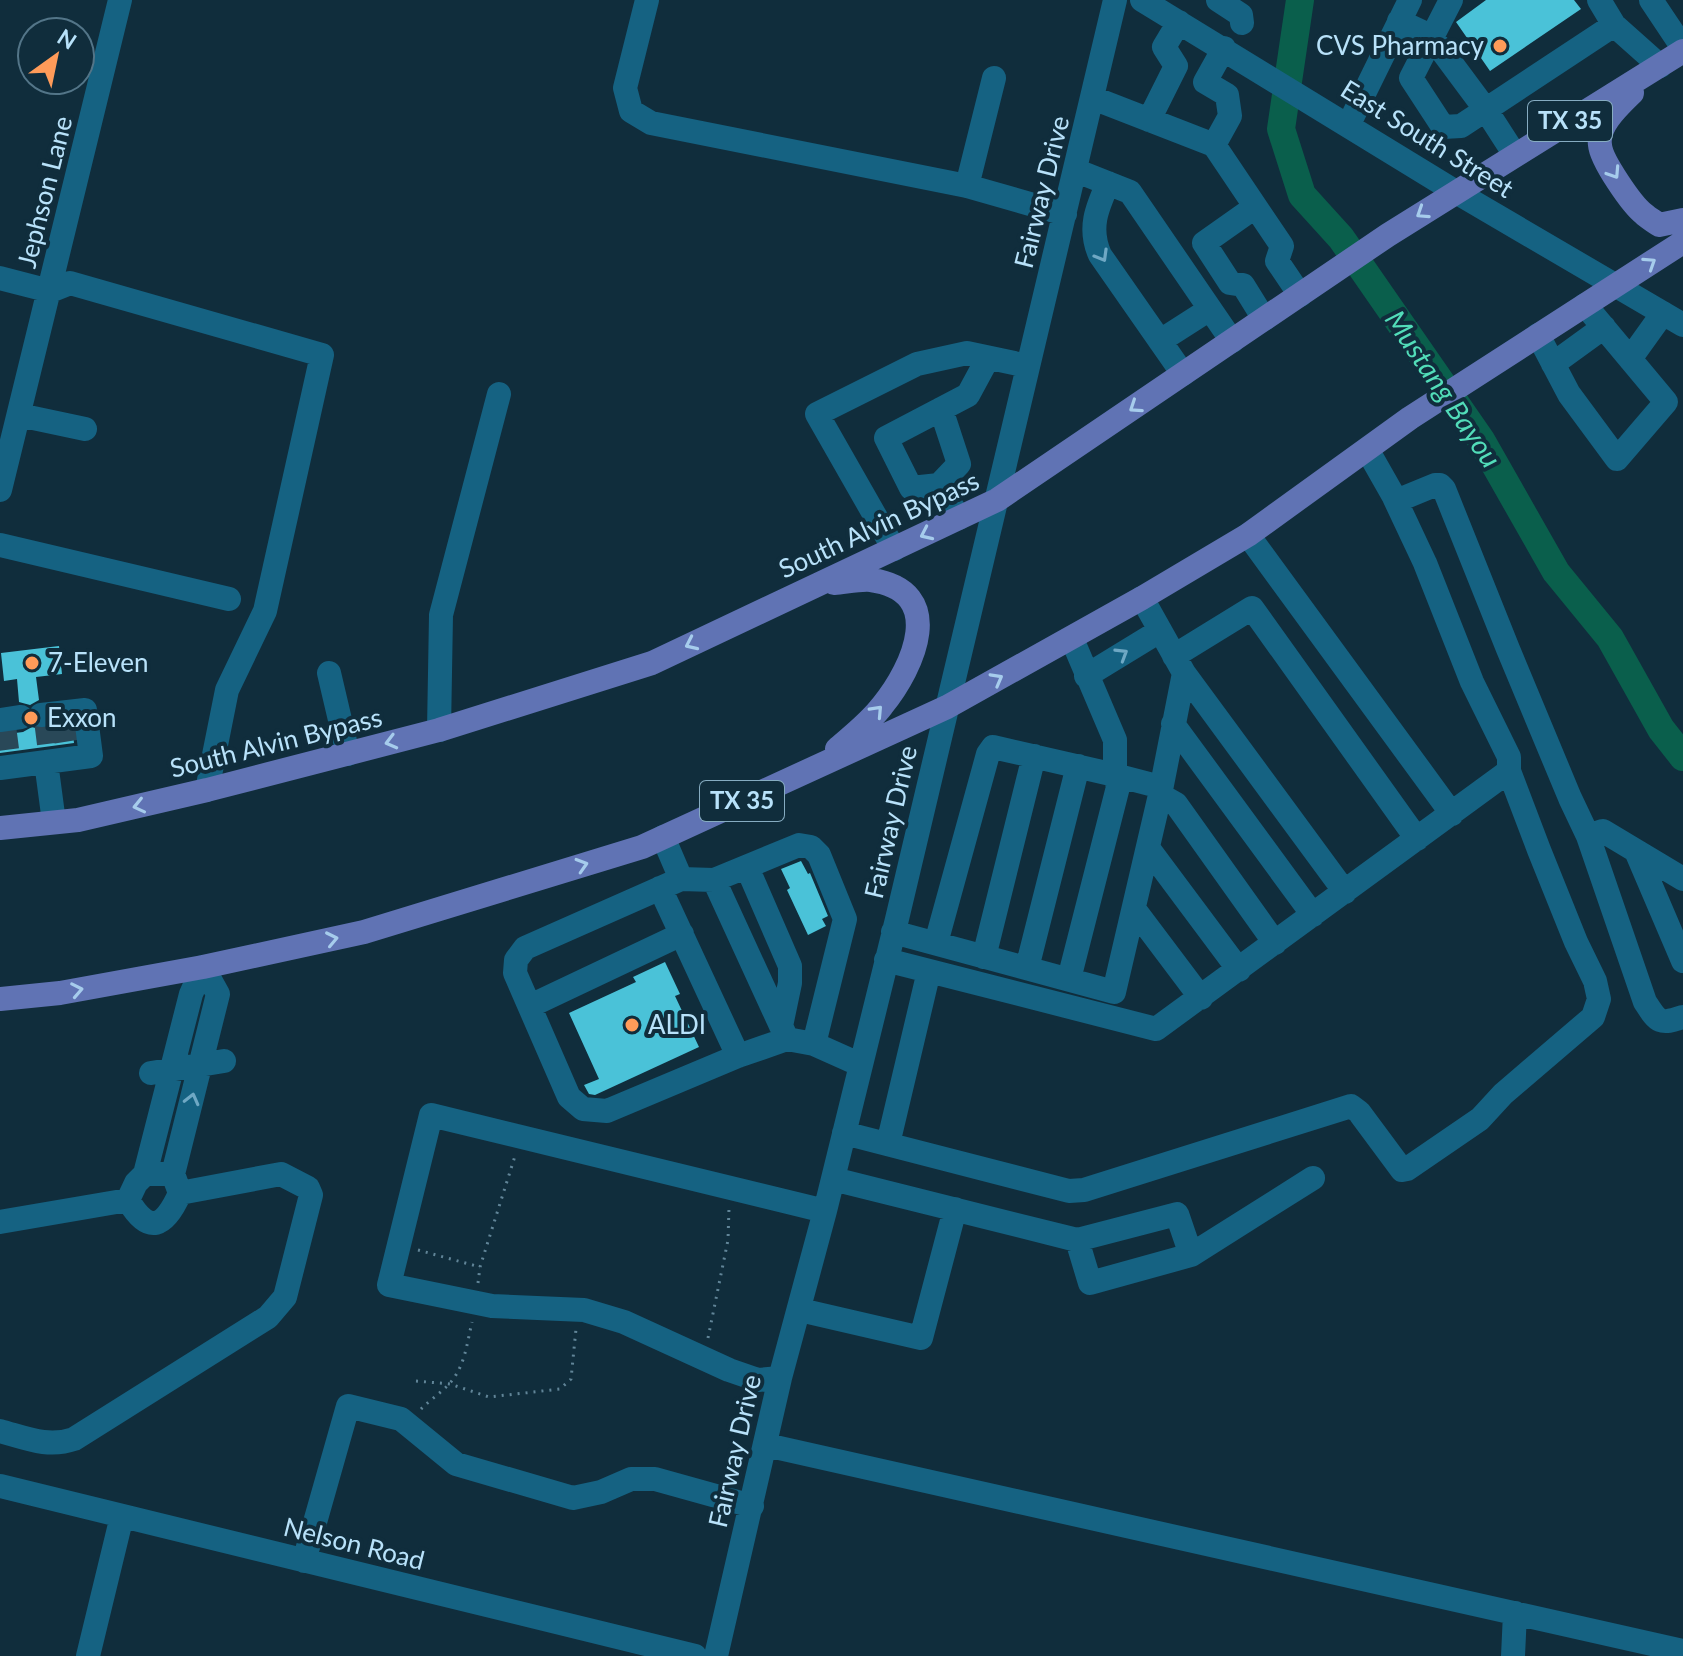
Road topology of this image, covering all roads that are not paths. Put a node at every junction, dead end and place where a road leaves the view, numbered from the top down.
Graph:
1 (120, 0) edge
2 (647, 0) edge
3 (1115, 0) edge
4 (1142, 0) edge
5 (1218, 0) edge
6 (1451, 0) edge
7 (1599, 0) edge
8 (1651, 0) edge
9 (1405, 11) edge
10 (1181, 14) edge
11 (1242, 23) dead end
12 (1614, 25) junction
13 (1431, 36) junction
14 (1224, 48) junction
15 (1683, 50) edge
16 (1176, 66) junction
17 (1660, 66) junction
18 (994, 78) dead end
19 (1205, 82) junction
20 (1093, 98) junction
21 (1486, 110) junction
22 (1149, 120) junction
23 (1349, 124) junction
24 (1214, 145) junction
25 (1515, 155) junction
26 (1077, 171) junction
27 (1108, 183) junction
28 (967, 186) junction
29 (1456, 192) junction
30 (1255, 207) junction
31 (1065, 214) junction
32 (1683, 220) edge
33 (1683, 242) edge
34 (1277, 261) junction
35 (0, 278) edge
36 (1243, 285) junction
37 (1617, 285) junction
38 (50, 291) junction
39 (1300, 295) junction
40 (1585, 305) junction
41 (1210, 309) junction
42 (1264, 319) junction
43 (1673, 319) edge
44 (1604, 327) junction
45 (1538, 335) junction
46 (1160, 341) junction
47 (1232, 341) junction
48 (988, 358) junction
49 (1630, 359) junction
50 (1553, 364) junction
51 (1028, 366) junction
52 (1183, 374) junction
53 (499, 394) dead end
54 (941, 409) junction
55 (19, 415) junction
56 (85, 429) dead end
57 (1368, 451) junction
58 (939, 485) junction
59 (0, 490) edge
60 (997, 500) junction
61 (1396, 501) junction
62 (959, 518) junction
63 (1248, 535) junction
64 (0, 545) edge
65 (894, 549) junction
66 (817, 585) junction
67 (1142, 598) junction
68 (229, 599) dead end
69 (1158, 632) junction
70 (1072, 639) junction
71 (1179, 665) junction
72 (329, 673) dead end
73 (1086, 676) junction
74 (947, 707) junction
75 (29, 719) edge
76 (1173, 724) junction
77 (439, 730) junction
78 (348, 754) junction
79 (1034, 756) junction
80 (35, 759) edge
81 (821, 765) junction
82 (1078, 766) junction
83 (1509, 771) junction
84 (1115, 775) junction
85 (207, 790) junction
86 (1161, 791) junction
87 (1452, 814) junction
88 (54, 822) junction
89 (0, 828) edge
90 (1588, 836) junction
91 (663, 837) junction
92 (1417, 839) junction
93 (1148, 848) junction
94 (1636, 851) junction
95 (747, 867) junction
96 (1683, 879) edge
97 (714, 880) junction
98 (670, 883) junction
99 (1345, 892) junction
100 (1134, 909) junction
101 (1313, 915) junction
102 (893, 932) junction
103 (682, 934) junction
104 (936, 943) junction
105 (1275, 943) junction
106 (984, 957) junction
107 (886, 960) junction
108 (1683, 961) edge
109 (203, 967) junction
110 (1027, 968) junction
111 (1239, 970) junction
112 (929, 971) junction
113 (1069, 979) junction
114 (1114, 992) junction
115 (1201, 998) junction
116 (0, 999) edge
117 (530, 1006) junction
118 (1109, 1017) junction
119 (1683, 1017) edge
120 (784, 1032) junction
121 (814, 1044) junction
122 (738, 1056) junction
123 (213, 1063) junction
124 (861, 1065) junction
125 (162, 1071) junction
126 (844, 1133) junction
127 (888, 1144) junction
128 (145, 1174) junction
129 (1313, 1178) dead end
130 (833, 1179) junction
131 (177, 1184) junction
132 (128, 1200) junction
133 (955, 1209) junction
134 (825, 1211) junction
135 (0, 1222) edge
136 (1077, 1240) junction
137 (1191, 1255) junction
138 (800, 1310) junction
139 (780, 1378) junction
140 (0, 1431) edge
141 (766, 1445) junction
142 (0, 1486) edge
143 (752, 1506) junction
144 (122, 1516) junction
145 (304, 1561) junction
146 (1515, 1613) junction
147 (1647, 1649) edge
148 (1683, 1651) edge
149 (88, 1656) edge
150 (695, 1656) edge
151 (716, 1656) edge
152 (1513, 1656) edge

1 - 38 street, Jephson Lane
2 - 28 street
3 - 20 street, Fairway Drive
4 - 10 street, East South Street
5 - 11 street
6 - 13 street
7 - 12 street
8 - 15 street
9 - 13 street
9 - 23 street
10 - 14 street, East South Street
10 - 16 street
12 - 17 street
12 - 21 street
13 - 21 street
13 - 21 street
14 - 19 street
14 - 23 street, East South Street
15 - 17 main road, South Alvin Bypass / TX 35
16 - 19 street
16 - 22 street
17 - 25 main road, South Alvin Bypass / TX 35
17 -> 32 main road
18 - 28 street
19 - 24 street
20 - 22 street
20 - 26 street, Fairway Drive
21 - 25 street
22 - 24 street
23 - 29 street, East South Street
24 - 30 street
25 - 29 main road, South Alvin Bypass / TX 35
26 - 27 street
26 - 31 street, Fairway Drive
27 - 41 street
27 -> 46 street
28 - 31 street
29 - 37 street, East South Street
29 -> 39 main road, South Alvin Bypass / TX 35
30 - 34 street
30 - 36 street
31 - 51 street, Fairway Drive
37 -> 33 main road, TX 35
34 - 36 street
34 - 39 street
35 - 38 street
36 - 42 street
37 - 40 main road, TX 35
37 - 43 street, East South Street
38 - 55 street, Jephson Lane
38 - 85 street
39 - 42 main road, South Alvin Bypass / TX 35
40 - 44 street
40 - 45 main road, TX 35
41 - 46 street
41 - 47 street
42 - 47 main road, South Alvin Bypass / TX 35
43 - 49 street
44 - 49 street
44 - 50 street
45 - 50 street
45 - 57 main road, TX 35
46 - 52 street
47 - 52 main road, South Alvin Bypass / TX 35
48 - 51 street
48 - 54 street
48 - 65 street
49 - 50 street
51 - 60 street, Fairway Drive
52 -> 60 main road, South Alvin Bypass / TX 35
53 - 77 street
54 - 58 street
54 - 58 street
55 - 56 street
55 - 59 street, Jephson Lane
57 - 61 street
57 - 63 main road, TX 35
58 - 62 street
60 - 62 main road, South Alvin Bypass / TX 35
60 - 74 street, Fairway Drive
61 - 83 street
61 - 90 street
62 -> 65 main road, South Alvin Bypass / TX 35
63 - 67 main road, TX 35
63 - 87 street
64 - 68 street
65 - 66 main road, South Alvin Bypass / TX 35
66 -> 77 main road, South Alvin Bypass / TX 35
81 -> 66 main road
67 - 69 street
67 - 70 main road, TX 35
69 - 71 street
73 -> 69 street
70 - 73 street
74 -> 70 main road, TX 35
71 - 76 street
71 - 92 street
71 - 99 street
72 - 78 street
73 - 84 street
74 - 81 main road, TX 35
74 - 102 street, Fairway Drive
75 - 80 street
76 - 86 street
76 - 101 street
77 -> 78 main road, South Alvin Bypass / TX 35
78 - 85 main road, South Alvin Bypass / TX 35
79 - 82 street
79 - 104 street
79 - 106 street
80 - 88 street
81 - 91 main road, TX 35
82 - 84 street
82 - 110 street
83 - 87 street
83 - 127 street
84 - 86 street
84 - 113 street
85 -> 88 main road, South Alvin Bypass / TX 35
86 - 93 street
86 - 105 street
87 - 92 street
88 - 89 main road, South Alvin Bypass / TX 35
90 - 94 street
90 - 119 street
91 - 98 street
109 -> 91 main road, TX 35
92 - 99 street
93 - 100 street
93 - 111 street
94 - 96 street
94 - 108 street
95 - 97 street
95 - 120 street
95 - 121 street
97 - 98 street
97 - 120 street
98 - 103 street
98 - 117 street
99 - 101 street
100 - 114 street
100 - 115 street
101 - 105 street
102 - 104 street
102 - 107 street, Fairway Drive
103 - 117 street
103 - 122 street
104 - 106 street
105 - 111 street
106 - 110 street
107 - 112 street
107 - 124 street, Fairway Drive
116 -> 109 main road, TX 35
109 - 123 street
109 - 125 street
110 - 113 street
111 - 115 street
112 - 118 street
112 - 127 street
113 - 114 street
114 - 118 street
115 - 118 street
117 - 122 street
120 - 121 street
120 - 122 street
121 - 124 street
123 - 125 street
131 -> 123 street
124 - 126 street, Fairway Drive
125 - 128 street
126 - 127 street
126 - 130 street, Fairway Drive
128 - 131 street
128 - 132 street
129 - 137 street
130 - 133 street
130 - 134 street, Fairway Drive
131 - 132 street
131 - 140 street
132 - 135 street
133 - 136 street
133 - 138 street
134 - 138 street, Fairway Drive
134 - 139 street
136 - 137 street
136 - 137 street
138 - 139 street, Fairway Drive
139 - 141 street, Fairway Drive
141 - 143 street, Fairway Drive
141 - 146 street
142 - 144 street, Nelson Road
143 - 145 street
143 - 151 street, Fairway Drive
144 - 145 street, Nelson Road
144 - 149 street
145 - 150 street, Nelson Road
146 - 147 street
146 - 152 street
147 - 148 street

